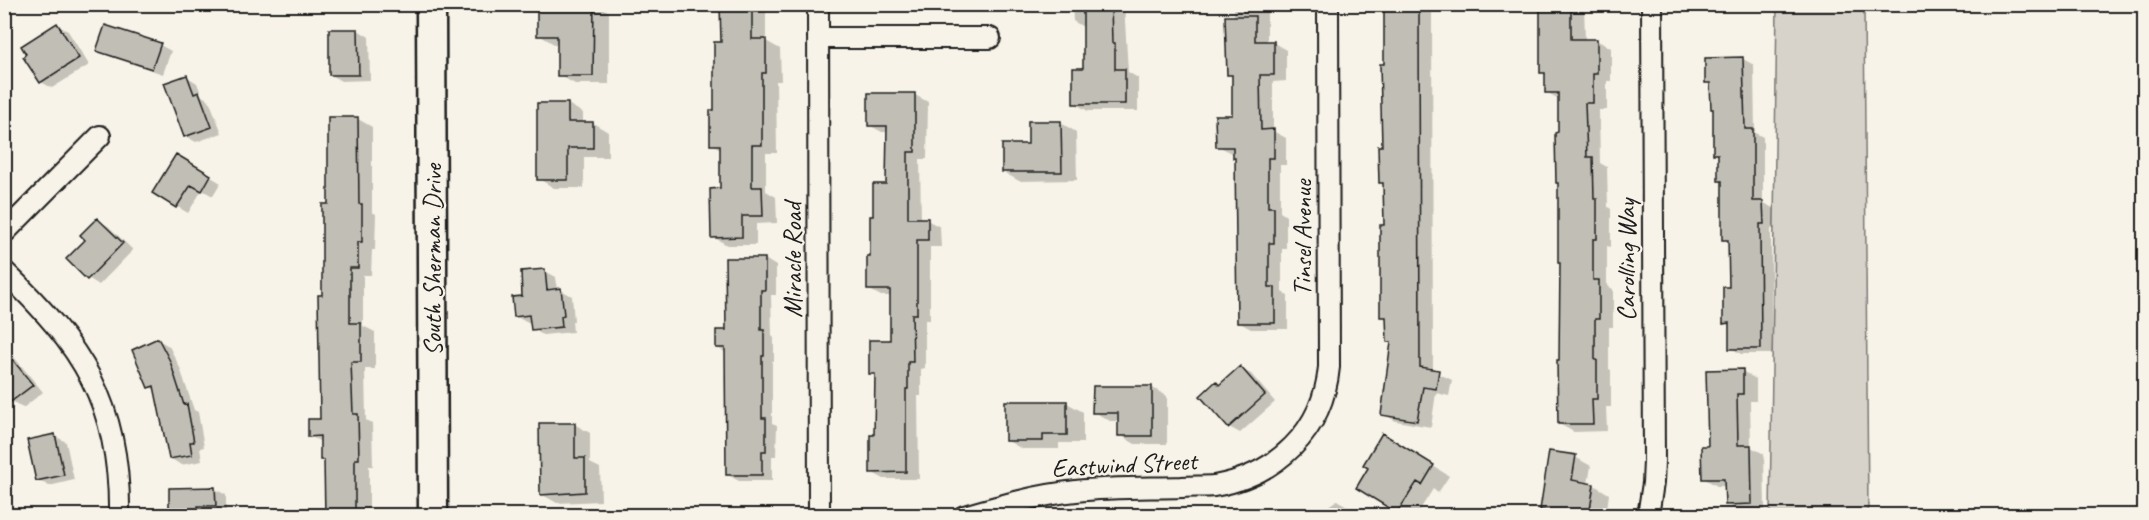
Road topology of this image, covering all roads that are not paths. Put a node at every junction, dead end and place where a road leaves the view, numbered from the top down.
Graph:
1 (431, 4) edge
2 (818, 4) edge
3 (1328, 4) edge
4 (1652, 4) edge
5 (818, 38) junction
6 (990, 38) dead end
7 (100, 136) dead end
8 (4, 232) edge
9 (4, 271) edge
10 (1282, 456) joint
11 (119, 516) edge
12 (433, 516) edge
13 (819, 516) edge
14 (964, 516) edge
15 (1648, 516) edge

1 - 12 street, South Sherman Drive
2 - 5 street, Miracle Road
3 - 10 street, Tinsel Avenue
4 - 15 street, Carolling Way
5 - 6 street
5 - 13 street, Miracle Road
7 - 8 street
9 - 11 street
10 - 14 street, Eastwind Street

